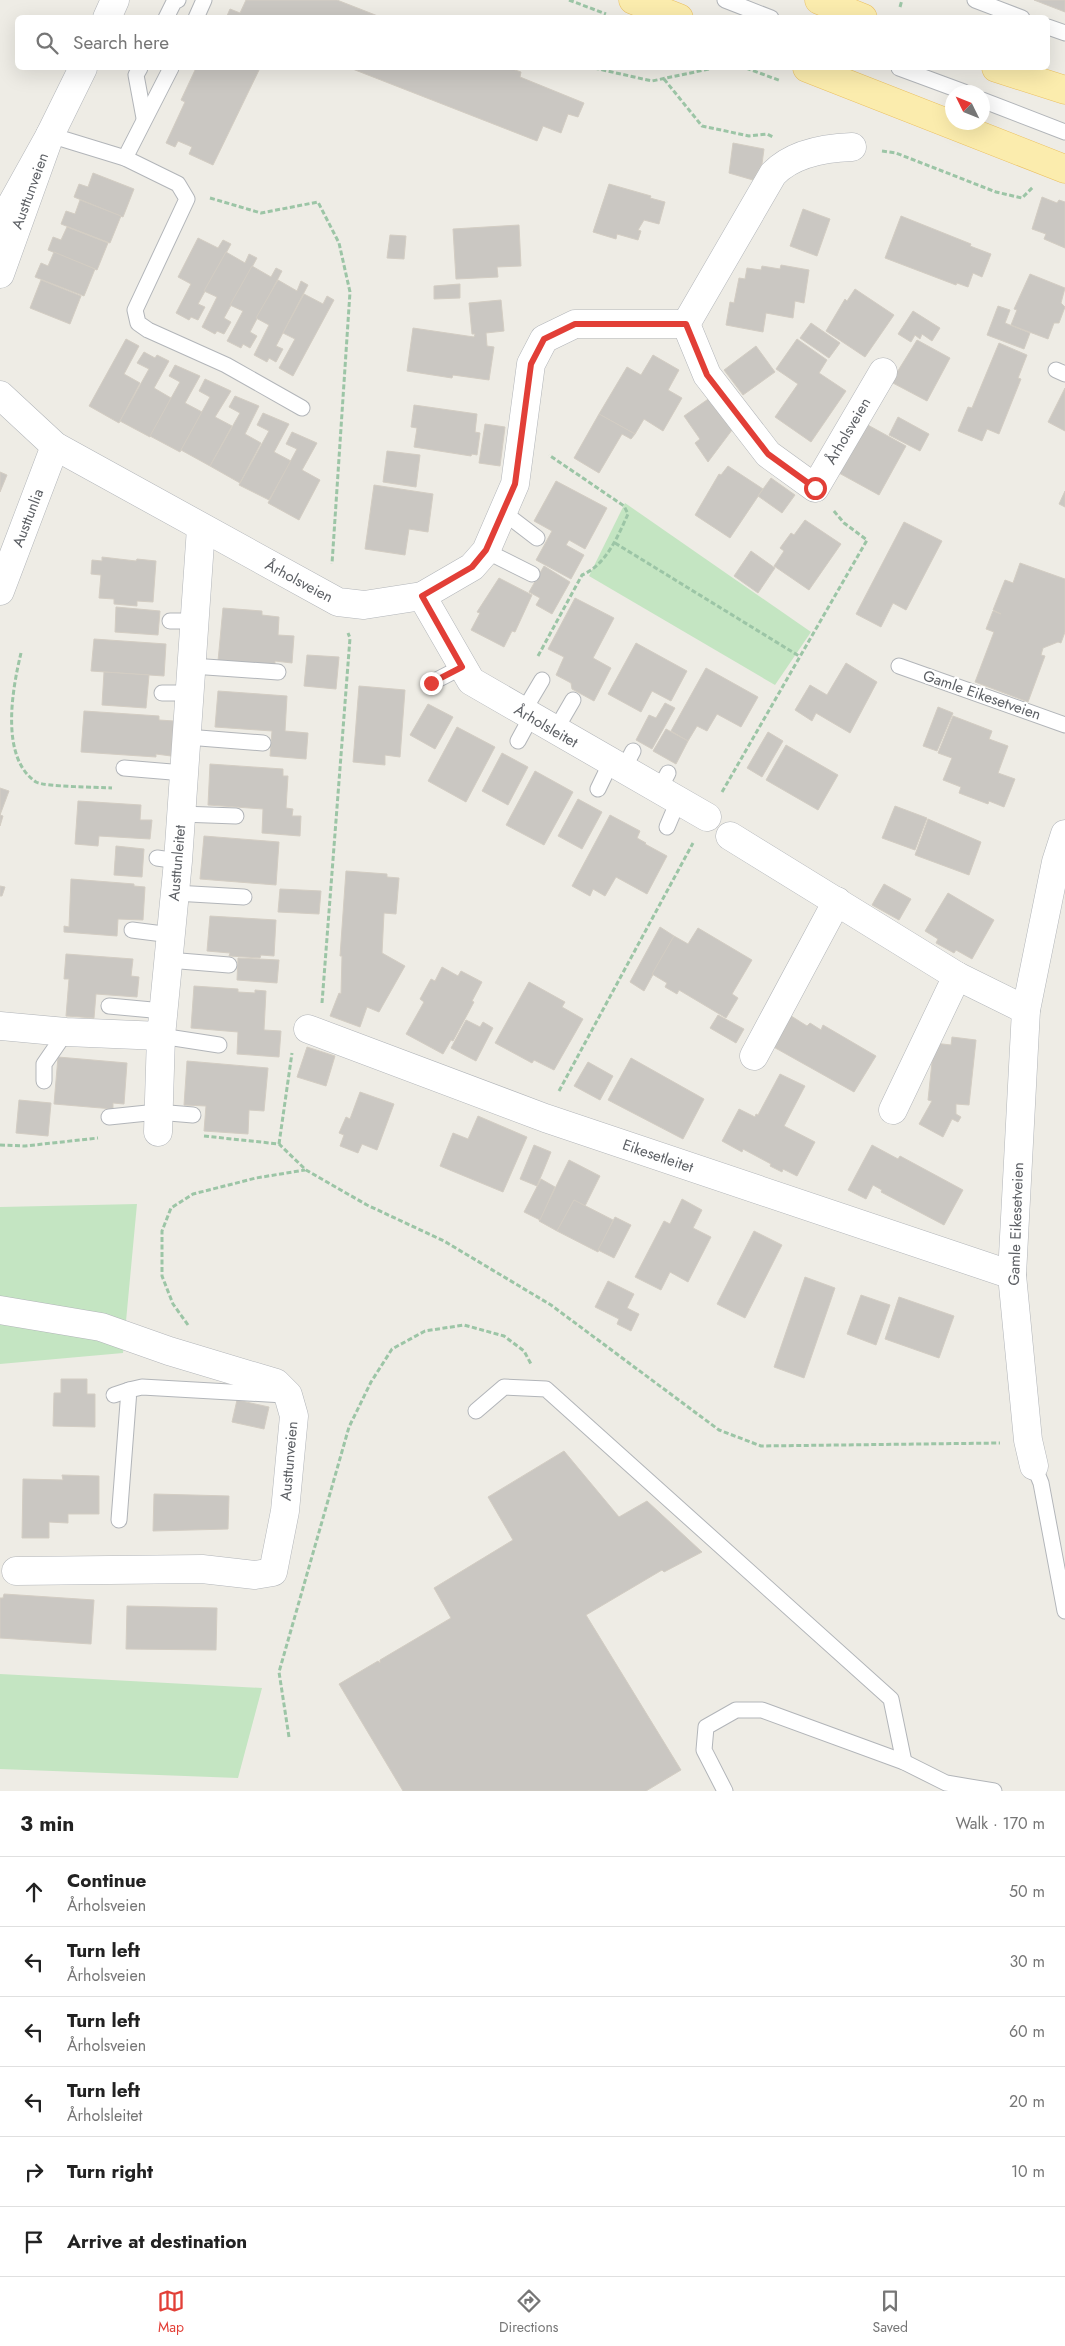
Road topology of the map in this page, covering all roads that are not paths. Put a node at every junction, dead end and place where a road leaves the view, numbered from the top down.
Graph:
1 (115, 0) edge
2 (178, 0) edge
3 (204, 0) edge
4 (633, 0) edge
5 (725, 0) edge
6 (818, 0) edge
7 (975, 0) edge
8 (108, 15) edge
9 (168, 15) edge
10 (197, 15) edge
11 (671, 15) edge
12 (762, 15) edge
13 (856, 15) edge
14 (1014, 15) edge
15 (1050, 28) edge
16 (1065, 34) edge
17 (82, 70) edge
18 (139, 70) edge
19 (170, 70) edge
20 (811, 70) edge
21 (904, 70) edge
22 (1002, 70) edge
23 (945, 85) edge
24 (1065, 90) edge
25 (990, 103) edge
26 (144, 118) junction
27 (1065, 132) edge
28 (50, 135) junction
29 (852, 147) road end
30 (125, 158) junction
31 (1065, 169) edge
32 (0, 225) edge
33 (0, 274) edge
34 (686, 324) junction
35 (883, 372) dead end
36 (0, 395) edge
37 (302, 408) dead end
38 (55, 446) junction
39 (503, 512) junction
40 (201, 528) junction
41 (537, 538) dead end
42 (486, 550) junction
43 (532, 574) dead end
44 (1, 582) edge
45 (422, 596) junction
46 (192, 666) junction
47 (899, 666) dead end
48 (462, 667) junction
49 (278, 672) dead end
50 (542, 680) dead end
51 (431, 683) dead end
52 (162, 693) dead end
53 (190, 693) junction
54 (573, 700) dead end
55 (527, 714) junction
56 (1065, 724) edge
57 (555, 731) junction
58 (187, 737) junction
59 (518, 741) dead end
60 (263, 743) dead end
61 (622, 761) junction
62 (124, 768) dead end
63 (184, 772) junction
64 (598, 788) dead end
65 (668, 788) junction
66 (181, 814) junction
67 (236, 816) dead end
68 (707, 817) dead end
69 (667, 827) dead end
70 (1065, 834) edge
71 (730, 836) dead end
72 (175, 893) junction
73 (244, 897) dead end
74 (837, 902) junction
75 (132, 930) dead end
76 (169, 948) junction
77 (228, 965) dead end
78 (957, 976) junction
79 (108, 1006) dead end
80 (1026, 1010) junction
81 (162, 1024) junction
82 (0, 1026) edge
83 (308, 1029) road end
84 (66, 1032) junction
85 (219, 1045) dead end
86 (754, 1056) dead end
87 (44, 1081) dead end
88 (893, 1110) dead end
89 (193, 1115) dead end
90 (109, 1117) dead end
91 (158, 1122) junction
92 (1012, 1274) junction
93 (0, 1310) edge
94 (129, 1390) junction
95 (114, 1395) dead end
96 (288, 1395) junction
97 (476, 1411) dead end
98 (1031, 1453) joint
99 (119, 1520) dead end
100 (16, 1571) dead end
101 (1065, 1611) edge
102 (904, 1762) junction
103 (725, 1791) edge
104 (994, 1791) edge

1 - 8 street
2 - 9 lane
3 - 10 lane
4 - 11 main road
5 - 12 lane
6 - 13 main road
7 - 14 lane
15 - 16 lane
17 - 28 street, Austtunveien
18 - 26 lane
19 - 26 lane
20 - 31 main road
21 - 23 lane
22 - 24 main road
25 - 27 lane
26 - 30 lane
28 - 30 lane
28 - 32 street, Austtunveien
28 - 33 street, Austtunveien
29 - 34 street
30 - 37 lane
34 - 35 street, Årholsveien
34 - 39 street, Årholsveien
36 - 38 street, Årholsveien
38 - 40 street, Årholsveien
38 - 44 street, Austtunlia
39 - 41 lane
39 - 42 street, Årholsveien
40 - 45 street, Årholsveien
40 - 46 street, Austtunleitet
42 - 43 lane
42 - 45 street, Årholsveien
45 - 48 street, Årholsleitet
46 - 49 lane
46 - 53 street, Austtunleitet
47 - 56 lane, Gamle Eikesetveien
48 - 51 lane
48 - 55 street, Årholsleitet
50 - 55 lane
52 - 53 lane
53 - 58 street, Austtunleitet
54 - 57 lane
55 - 57 street, Årholsleitet
55 - 59 lane
57 - 61 street, Årholsleitet
58 - 60 lane
58 - 63 street, Austtunleitet
61 - 64 lane
61 - 65 street, Årholsleitet
62 - 63 lane
63 - 66 street, Austtunleitet
65 - 68 street, Årholsleitet
65 - 69 lane
66 - 67 lane
66 - 72 street, Austtunleitet
70 - 80 street, Gamle Eikesetveien
71 - 74 street
72 - 73 lane
72 - 76 street, Austtunleitet
74 - 78 street
74 - 86 street
75 - 76 lane
76 - 77 lane
76 - 81 street, Austtunleitet
78 - 80 street
78 - 88 street
79 - 81 lane
80 - 92 street, Gamle Eikesetveien
81 - 84 street
81 - 85 lane
81 - 91 street, Austtunleitet
82 - 84 street
83 - 92 street, Eikesetleitet
84 - 87 lane
89 - 91 lane
90 - 91 lane
92 - 98 street, Gamle Eikesetveien
93 - 96 street
94 - 95 lane
94 - 96 lane
94 - 99 lane
96 - 100 street, Austtunveien
97 - 102 lane
98 - 101 lane
102 - 103 lane
102 - 104 lane

